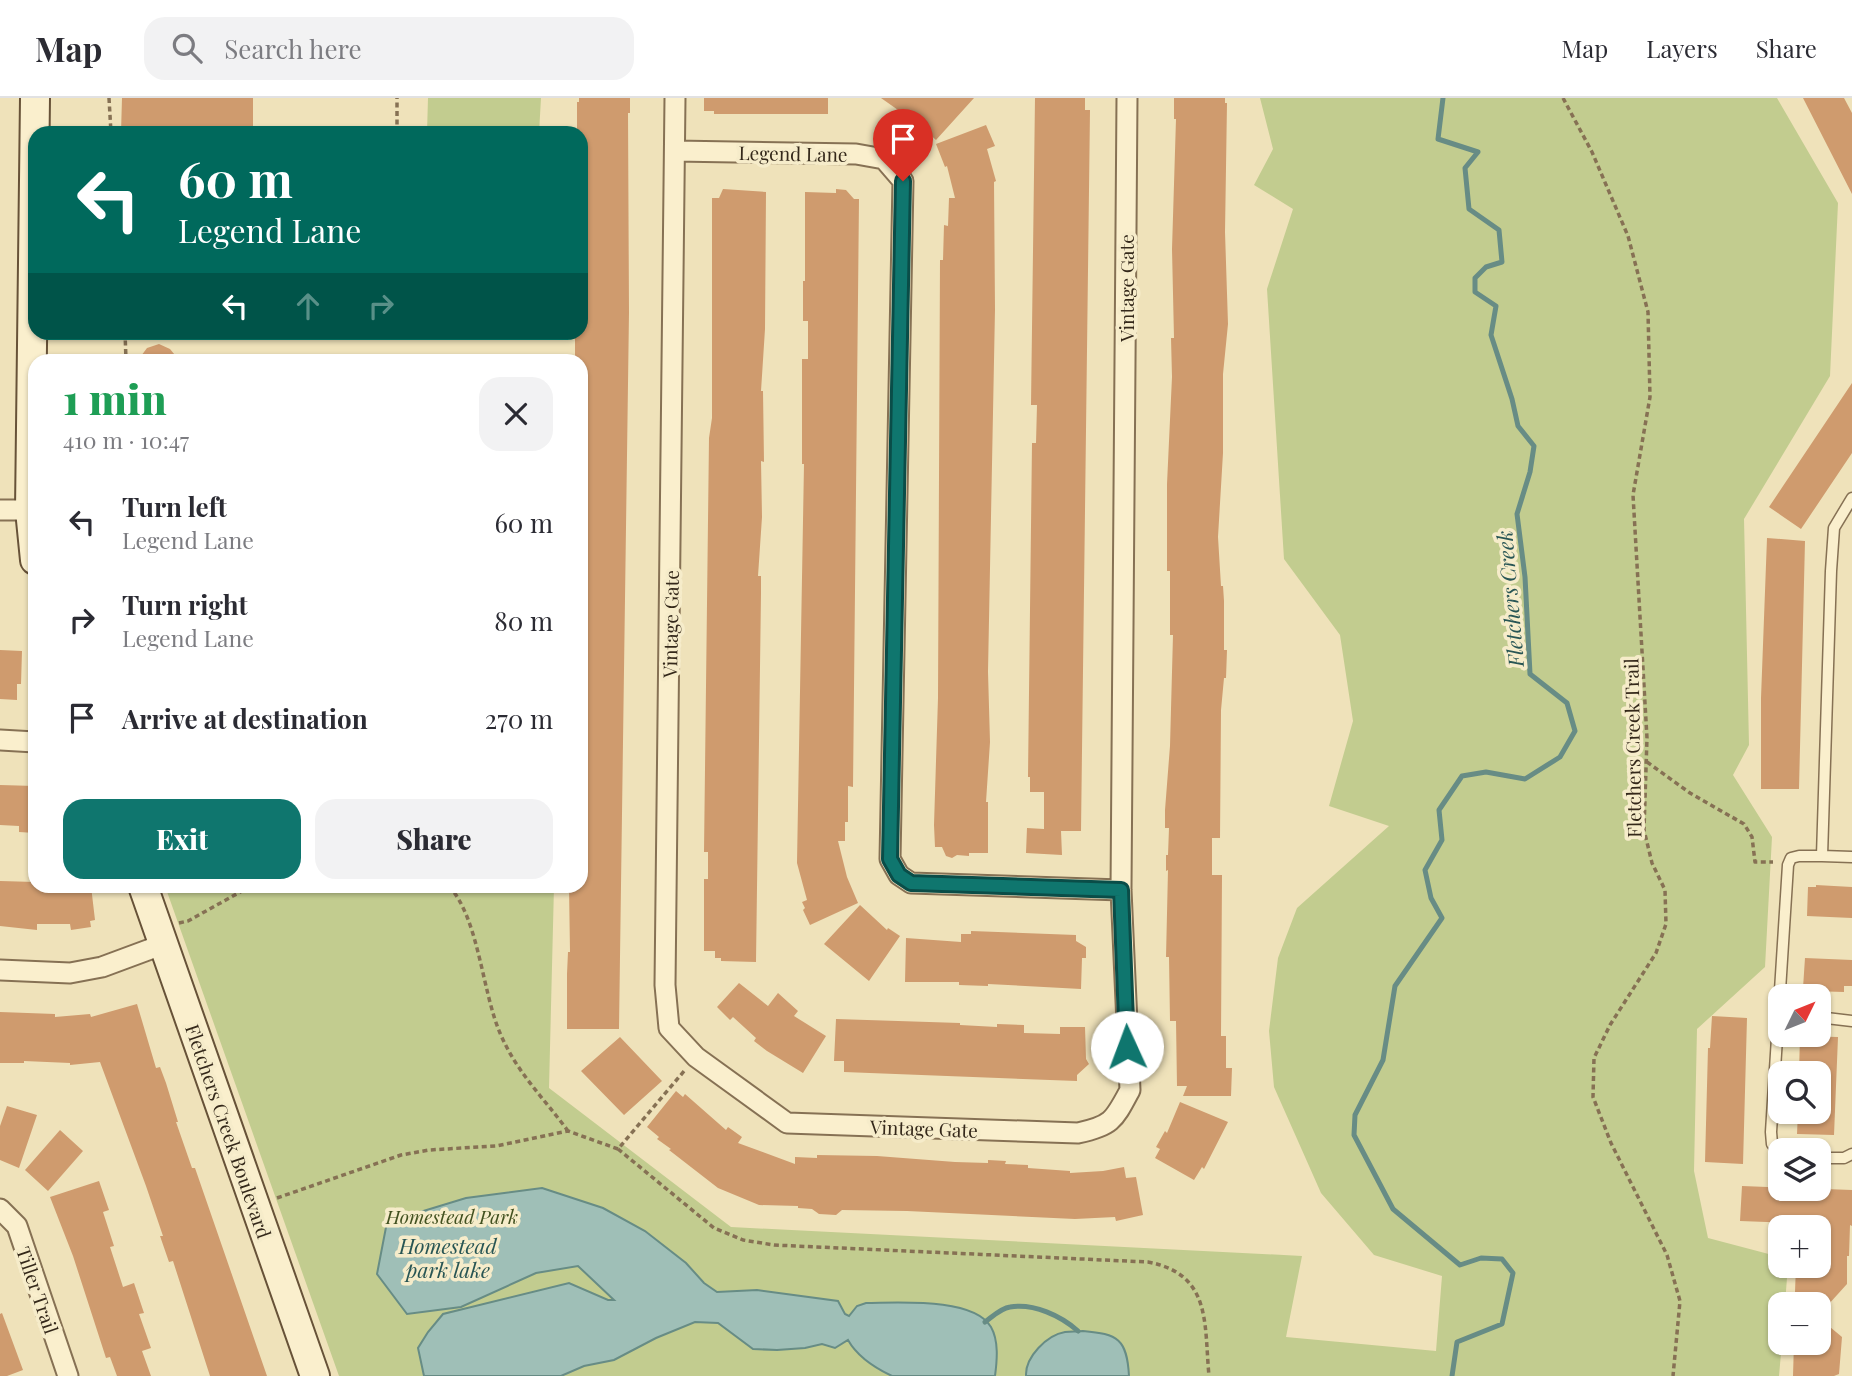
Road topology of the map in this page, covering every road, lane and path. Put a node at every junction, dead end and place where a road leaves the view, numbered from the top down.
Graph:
1 (35, 98) edge
2 (109, 98) edge
3 (397, 98) edge
4 (675, 98) edge
5 (1127, 98) edge
6 (1563, 98) edge
7 (35, 126) edge
8 (111, 126) edge
9 (397, 126) edge
10 (675, 151) junction
11 (1852, 498) edge
12 (0, 510) edge
13 (28, 510) edge
14 (0, 740) edge
15 (28, 741) edge
16 (1646, 761) junction
17 (1822, 856) junction
18 (1852, 857) edge
19 (1773, 862) dead end
20 (1121, 890) junction
21 (147, 893) edge
22 (238, 893) edge
23 (456, 893) edge
24 (169, 934) junction
25 (0, 970) edge
26 (1781, 984) edge
27 (1831, 1019) edge
28 (1852, 1021) edge
29 (1777, 1047) edge
30 (696, 1057) junction
31 (568, 1131) junction
32 (1772, 1138) edge
33 (618, 1149) junction
34 (1852, 1154) edge
35 (1831, 1158) edge
36 (255, 1205) junction
37 (0, 1209) edge
38 (68, 1376) edge
39 (315, 1376) edge
40 (1209, 1376) edge
41 (1673, 1376) edge

1 - 7 street
2 - 8 path
3 - 9 path
4 - 10 street, Vintage Gate
5 - 20 street, Vintage Gate
6 - 16 path, Fletchers Creek Trail
10 - 20 street, Legend Lane
10 - 30 street, Vintage Gate
11 - 17 lane
12 - 13 street
14 - 15 street
16 - 19 path
16 - 41 path, Fletchers Creek Trail
17 - 18 lane
17 - 26 lane
20 - 30 street, Vintage Gate
21 - 24 street, Fletchers Creek Boulevard
22 - 24 path
23 - 31 path
24 - 25 street
24 - 36 street, Fletchers Creek Boulevard
27 - 28 lane
29 - 32 lane
30 - 33 path
31 - 33 path
31 - 36 path
33 - 40 path
34 - 35 lane
36 - 39 street, Fletchers Creek Boulevard
37 - 38 street, Tiller Trail

